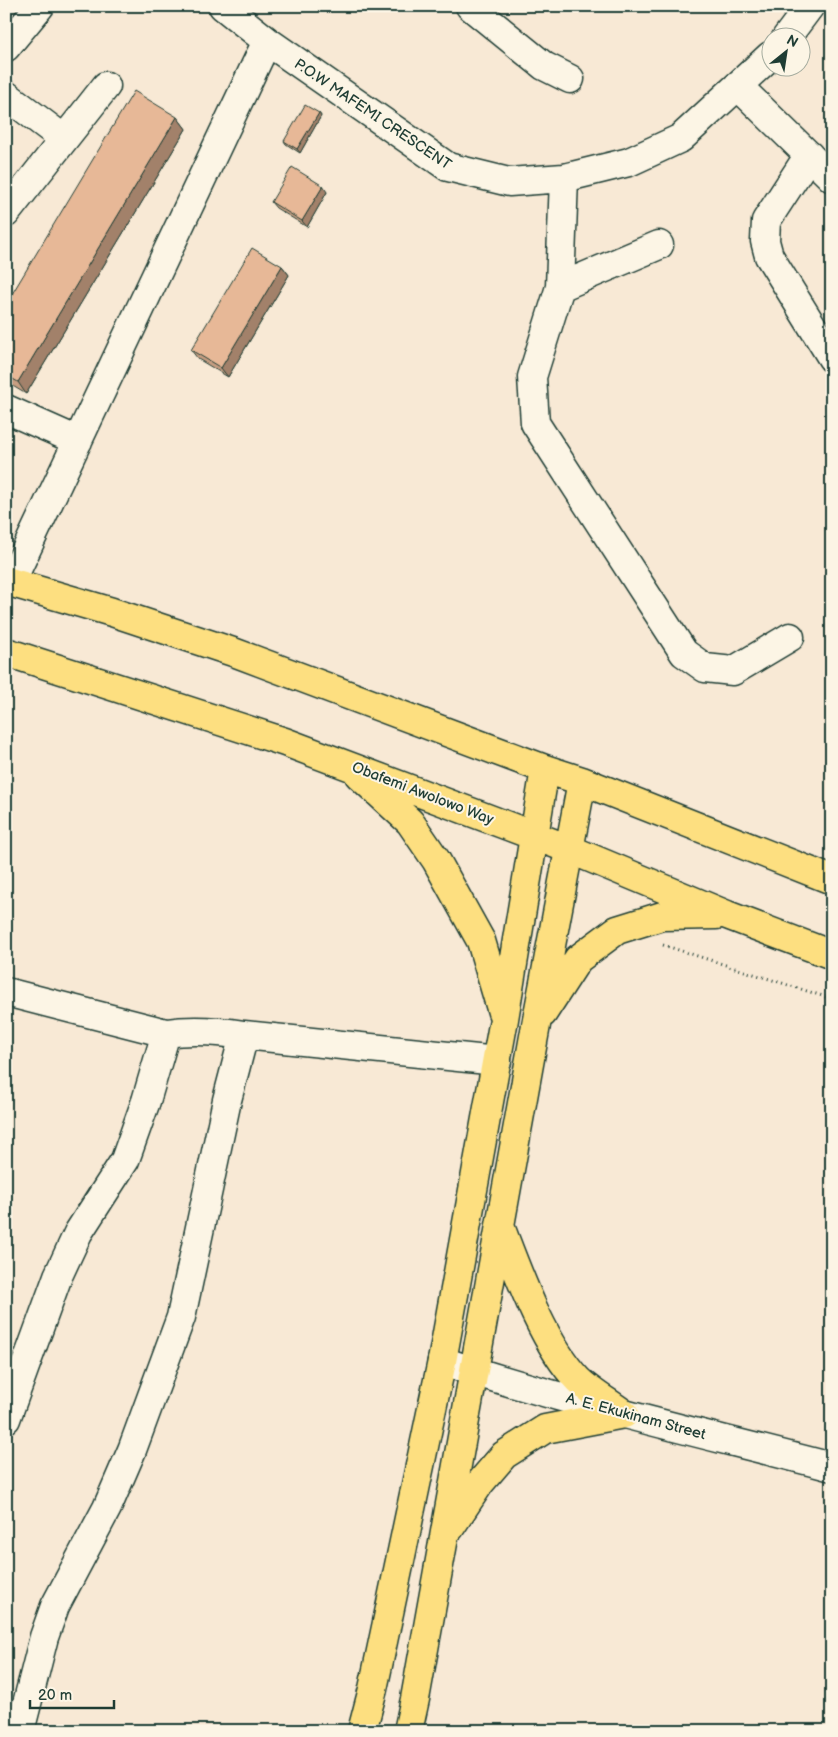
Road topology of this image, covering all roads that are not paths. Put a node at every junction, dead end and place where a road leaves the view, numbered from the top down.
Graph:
1 (40, 6) edge
2 (223, 6) edge
3 (470, 6) edge
4 (810, 6) edge
5 (794, 28) edge
6 (267, 42) junction
7 (6, 46) edge
8 (760, 65) edge
9 (570, 78) dead end
10 (106, 86) dead end
11 (738, 86) junction
12 (6, 95) edge
13 (64, 139) junction
14 (809, 155) junction
15 (564, 178) junction
16 (832, 178) edge
17 (6, 214) edge
18 (659, 244) dead end
19 (560, 287) junction
20 (832, 358) edge
21 (6, 409) edge
22 (78, 442) junction
23 (9, 582) edge
24 (790, 637) dead end
25 (6, 652) edge
26 (349, 765) junction
27 (545, 769) junction
28 (582, 781) junction
29 (533, 835) junction
30 (569, 849) junction
31 (832, 880) edge
32 (727, 915) junction
33 (832, 955) edge
34 (6, 992) edge
35 (504, 1019) junction
36 (536, 1025) junction
37 (166, 1033) junction
38 (244, 1035) junction
39 (497, 1061) junction
40 (500, 1224) junction
41 (442, 1361) junction
42 (474, 1372) junction
43 (624, 1414) junction
44 (6, 1419) edge
45 (832, 1467) edge
46 (443, 1538) junction
47 (20, 1731) edge
48 (362, 1731) edge
49 (408, 1731) edge

1 - 7 street
2 - 6 street, P.O.W MAFEMI CRESCENT
3 - 9 street
4 - 5 street
6 - 15 street, P.O.W MAFEMI CRESCENT
6 - 22 street
8 - 11 street, P.O.W MAFEMI CRESCENT
10 - 13 street
11 - 14 street
11 - 15 street, P.O.W MAFEMI CRESCENT
12 - 13 street
13 - 17 street
14 - 16 street
14 - 20 street
15 - 19 street
18 - 19 street
19 - 24 street
21 - 22 street
22 - 23 street
23 - 27 main road
25 - 26 main road, Obafemi Awolowo Way
26 - 29 main road, Obafemi Awolowo Way
26 - 35 main road
27 - 28 main road
27 - 29 main road
28 - 30 main road
28 - 31 main road
29 - 30 main road, Obafemi Awolowo Way
29 - 35 main road
30 - 32 main road, Obafemi Awolowo Way
30 - 36 main road
32 - 33 main road, Obafemi Awolowo Way
32 - 36 main road
34 - 37 street
35 - 39 main road
36 - 40 main road
37 - 38 street
37 - 44 street
38 - 39 street
38 - 47 street
39 - 41 main road
40 - 42 main road
40 - 43 main road
41 - 42 street, A. E. Ekukinam Street
41 - 48 main road
42 - 43 street, A. E. Ekukinam Street
42 - 46 main road
43 - 45 street, A. E. Ekukinam Street
43 - 46 main road
46 - 49 main road

